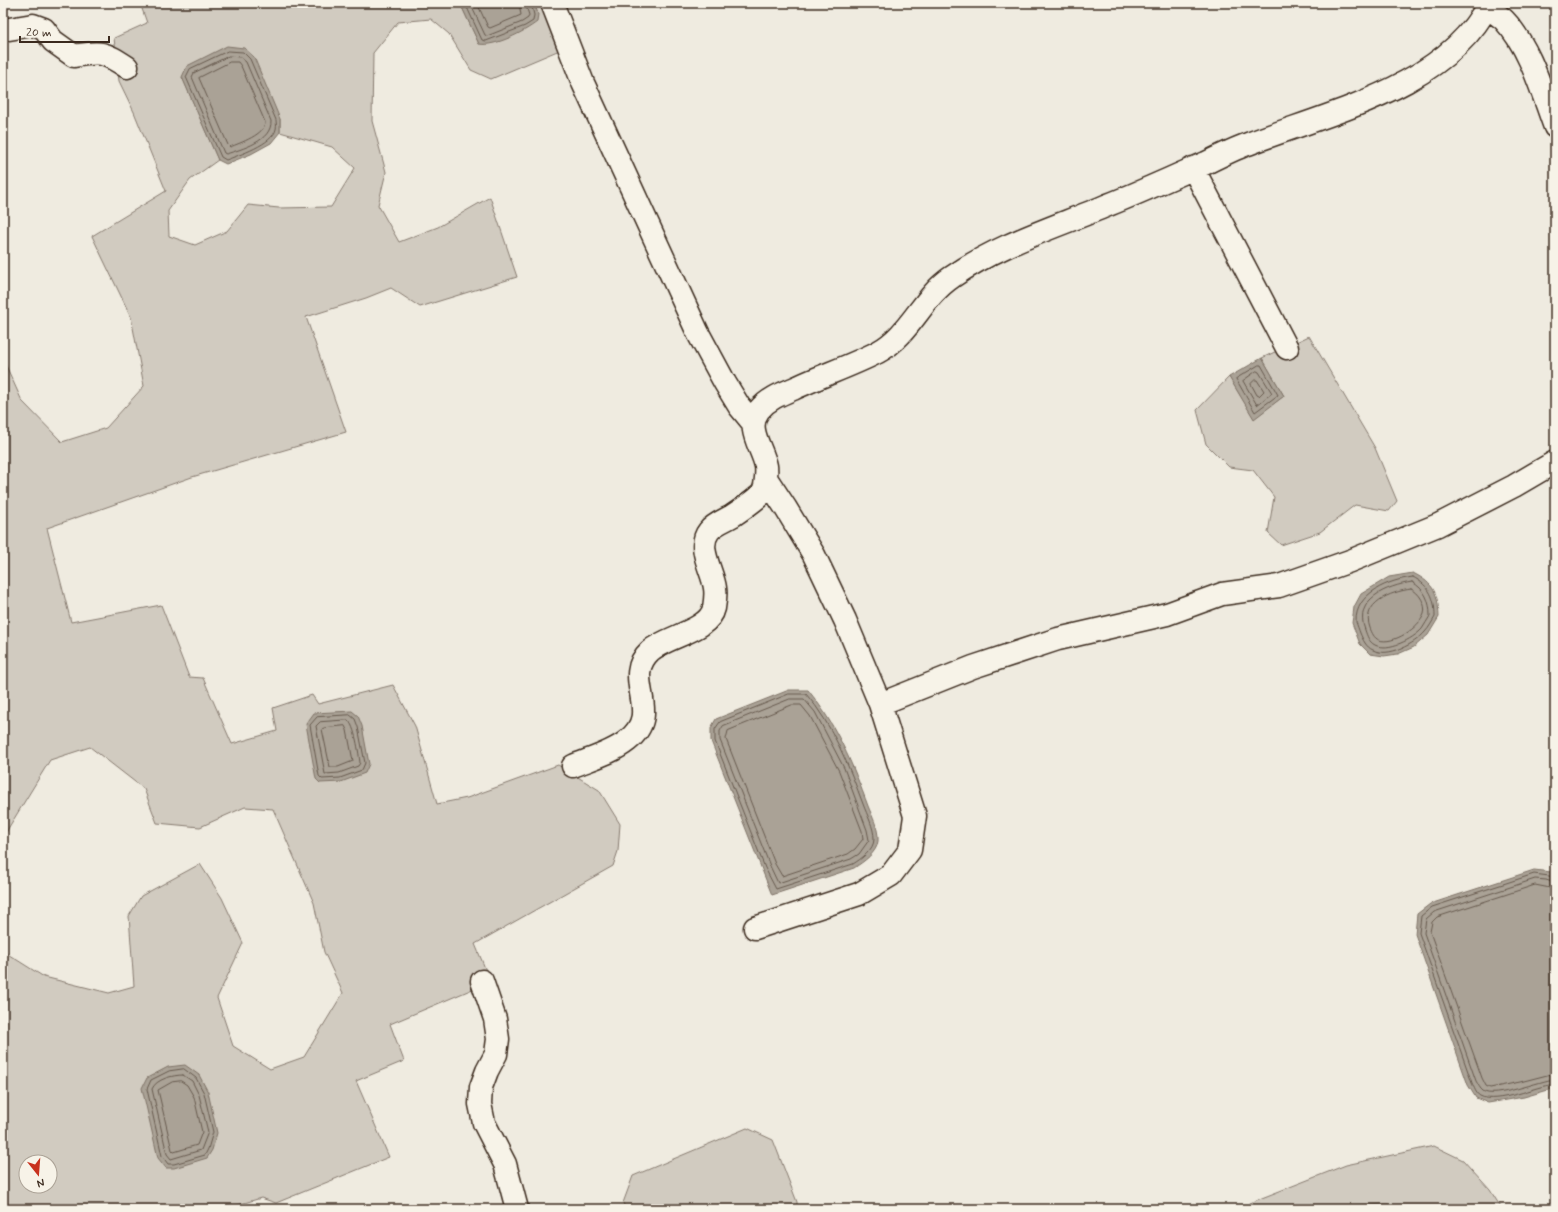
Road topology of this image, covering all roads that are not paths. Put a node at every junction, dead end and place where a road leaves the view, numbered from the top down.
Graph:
1 (552, 3) edge
2 (1487, 5) edge
3 (3, 30) edge
4 (127, 67) dead end
5 (1555, 127) edge
6 (1193, 168) junction
7 (1287, 348) dead end
8 (753, 423) junction
9 (1555, 462) edge
10 (766, 478) junction
11 (880, 704) junction
12 (573, 766) dead end
13 (755, 928) dead end
14 (482, 981) dead end
15 (517, 1209) edge

1 - 8 street
2 - 5 street
2 - 6 street
3 - 4 street
6 - 7 street
6 - 8 street
8 - 10 street
9 - 11 street
10 - 11 street
10 - 12 street
11 - 13 street
14 - 15 street

